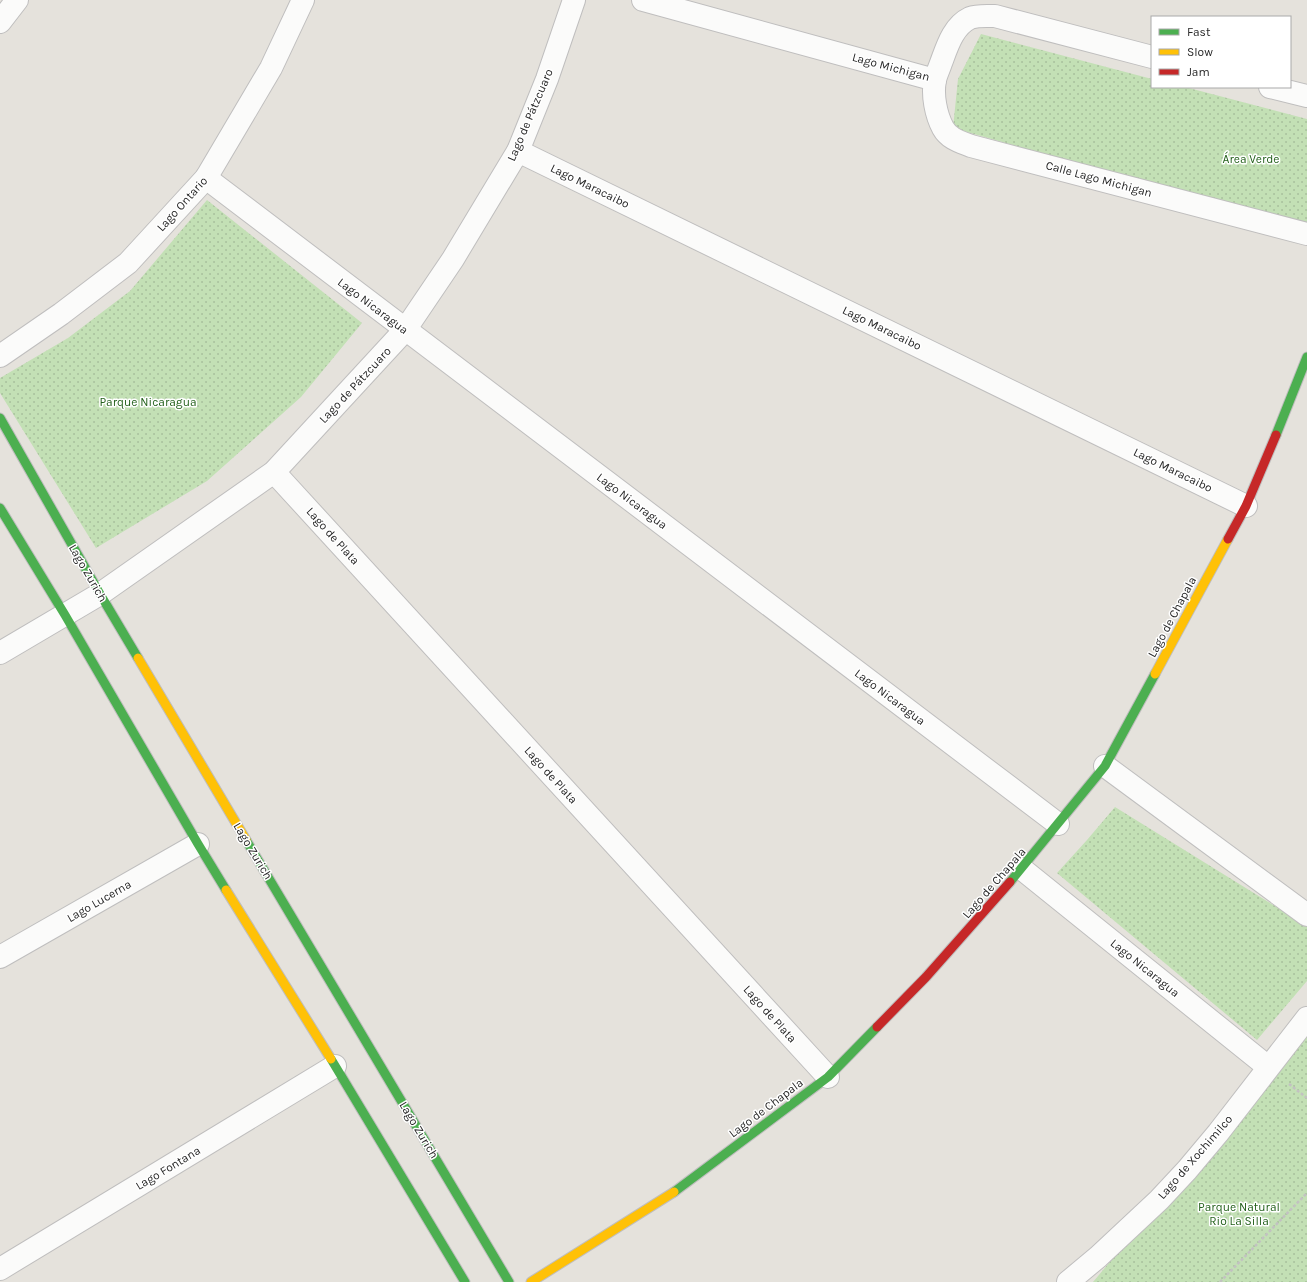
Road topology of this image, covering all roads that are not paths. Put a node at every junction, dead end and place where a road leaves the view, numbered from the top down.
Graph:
1 (17, 0) edge
2 (303, 0) edge
3 (574, 0) edge
4 (643, 0) edge
5 (0, 22) edge
6 (1151, 57) edge
7 (935, 80) junction
8 (1274, 88) edge
9 (1307, 96) edge
10 (518, 151) junction
11 (206, 178) junction
12 (1307, 234) edge
13 (405, 330) junction
14 (0, 356) edge
15 (1307, 357) edge
16 (0, 418) edge
17 (274, 472) junction
18 (1246, 506) junction
19 (0, 508) edge
20 (100, 594) junction
21 (65, 615) junction
22 (0, 653) edge
23 (1105, 766) junction
24 (1058, 824) junction
25 (198, 844) junction
26 (1022, 869) junction
27 (1307, 915) edge
28 (0, 957) edge
29 (1307, 1018) edge
30 (335, 1066) junction
31 (1268, 1067) junction
32 (828, 1077) junction
33 (0, 1269) edge
34 (544, 1279) edge
35 (465, 1282) edge
36 (509, 1282) edge
37 (1068, 1282) edge

1 - 5 street
2 - 11 street, Lago Ontario
3 - 10 street, Lago de Pátzcuaro
4 - 7 street, Lago Michigan
6 - 7 street, Lago Michigan
7 - 12 street, Calle Lago Michigan
8 - 9 street
10 - 13 street, Lago de Pátzcuaro
10 - 18 street, Lago Maracaibo
11 - 13 street, Lago Nicaragua
11 - 14 street, Lago Ontario
13 - 17 street, Lago de Pátzcuaro
13 - 24 street, Lago Nicaragua
15 - 18 street, Lago de Chapala
16 - 20 street, Lago Zurich
17 - 20 street, Lago de Pátzcuaro
17 - 32 street, Lago de Plata
18 - 23 street, Lago de Chapala
19 - 21 street
20 - 21 street, Lago de Pátzcuaro
20 - 36 street, Lago Zurich
21 - 22 street, Lago de Pátzcuaro
21 - 25 street
23 - 24 street, Lago de Chapala
23 - 27 street
24 - 26 street, Lago de Chapala
25 - 28 street, Lago Lucerna
25 - 30 street
26 - 31 street, Lago Nicaragua
26 - 32 street, Lago de Chapala
29 - 31 street, Lago de Xochimilco
30 - 33 street, Lago Fontana
30 - 35 street
31 - 37 street, Lago de Xochimilco
32 - 34 street, Lago de Chapala

